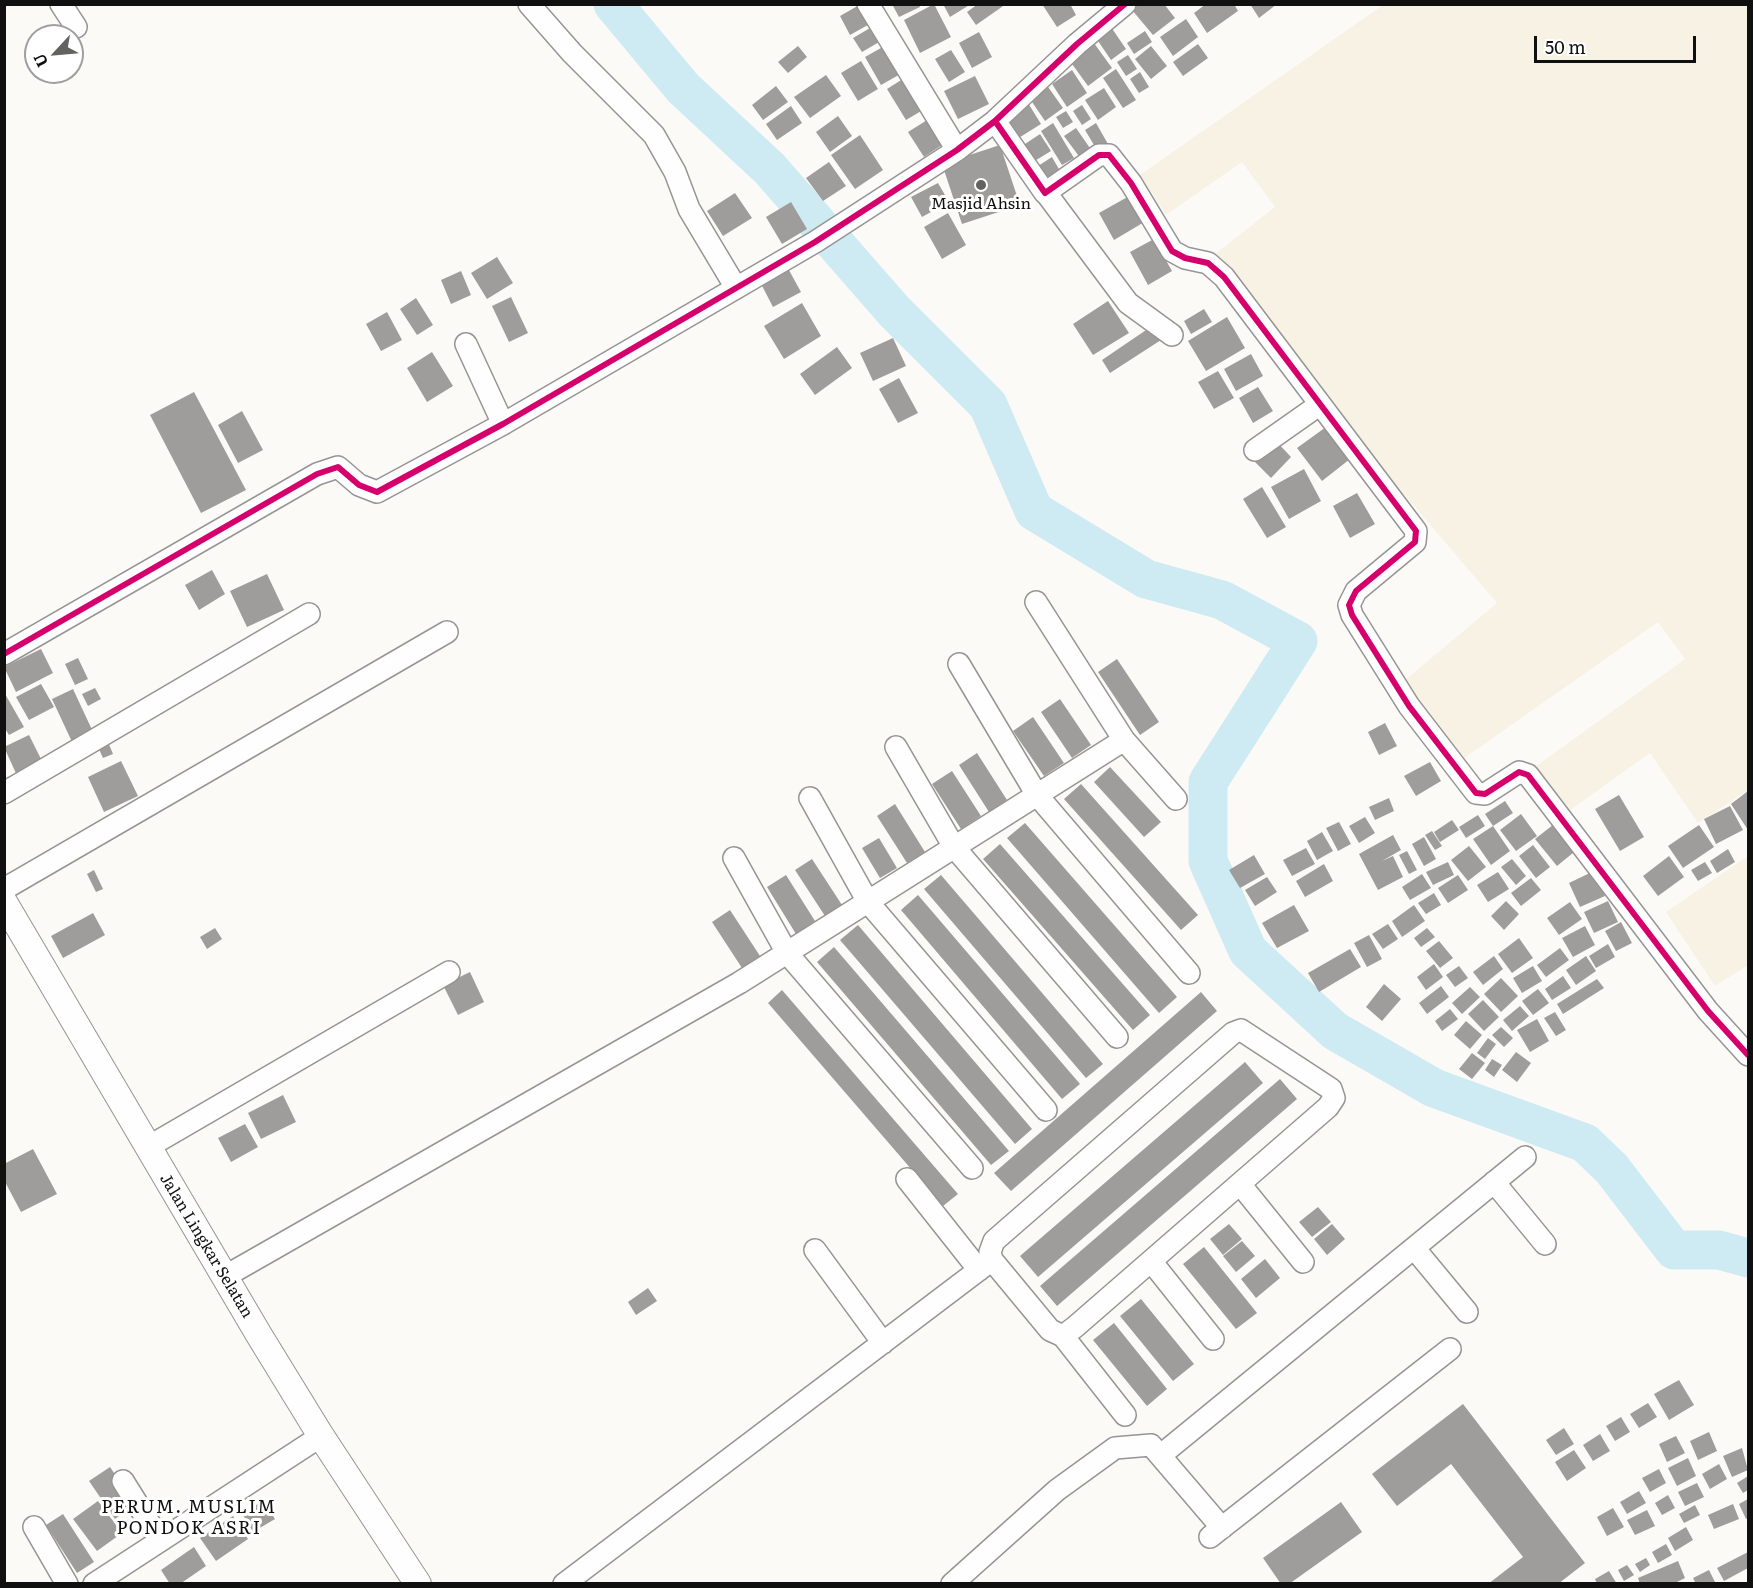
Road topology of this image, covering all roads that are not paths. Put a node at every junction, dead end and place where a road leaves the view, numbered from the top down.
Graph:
1 (61, 4) edge
2 (529, 4) edge
3 (868, 4) edge
4 (1120, 6) edge
5 (74, 24) edge
6 (995, 121) junction
7 (957, 150) junction
8 (1046, 193) junction
9 (735, 286) junction
10 (1172, 335) dead end
11 (466, 344) dead end
12 (1319, 405) junction
13 (503, 424) junction
14 (1255, 450) dead end
15 (1036, 602) dead end
16 (309, 614) dead end
17 (447, 633) dead end
18 (4, 654) edge
19 (959, 664) dead end
20 (1124, 740) junction
21 (896, 747) dead end
22 (4, 793) edge
23 (1037, 795) junction
24 (810, 798) dead end
25 (1176, 799) dead end
26 (954, 848) junction
27 (734, 858) dead end
28 (4, 889) edge
29 (4, 902) edge
30 (868, 902) junction
31 (787, 953) junction
32 (449, 972) dead end
33 (1189, 973) dead end
34 (1117, 1037) dead end
35 (1749, 1055) edge
36 (1046, 1110) dead end
37 (148, 1147) junction
38 (1525, 1157) dead end
39 (972, 1168) dead end
40 (907, 1179) dead end
41 (1494, 1182) junction
42 (1240, 1184) junction
43 (1545, 1244) dead end
44 (1414, 1248) junction
45 (815, 1250) dead end
46 (1151, 1261) junction
47 (1303, 1262) dead end
48 (986, 1265) junction
49 (224, 1277) junction
50 (1467, 1312) dead end
51 (1063, 1336) junction
52 (1213, 1339) dead end
53 (883, 1343) junction
54 (1450, 1349) dead end
55 (1125, 1415) dead end
56 (321, 1436) junction
57 (1161, 1455) junction
58 (123, 1481) dead end
59 (34, 1527) dead end
60 (160, 1540) junction
61 (67, 1584) edge
62 (94, 1584) edge
63 (418, 1584) edge
64 (564, 1584) edge
65 (952, 1584) edge

1 - 5 street
2 - 9 street
3 - 7 street
4 - 6 street
6 - 7 street
6 - 8 street
7 - 9 street
8 - 10 street
8 - 12 street
9 - 13 street
11 - 13 street
12 - 14 street
12 - 35 street
13 - 18 street
15 - 20 street
16 - 22 street
17 - 28 street
19 - 23 street
20 - 23 street
20 - 25 street
21 - 26 street
23 - 26 street
23 - 33 street
24 - 30 street
26 - 30 street
26 - 34 street
27 - 31 street
29 - 37 street, Jalan Lingkar Selatan
30 - 31 street
30 - 36 street
31 - 39 street
31 - 49 street
32 - 37 street
37 - 49 street, Jalan Lingkar Selatan
38 - 41 street
40 - 48 street
41 - 43 street
41 - 44 street
42 - 46 street
42 - 47 street
42 - 48 street
44 - 50 street
44 - 57 street
45 - 53 street
46 - 51 street
46 - 52 street
48 - 51 street
48 - 53 street
49 - 56 street, Jalan Lingkar Selatan
51 - 55 street
53 - 64 street
54 - 57 street
56 - 60 street
56 - 63 street, Jalan Lingkar Selatan
57 - 65 street
58 - 60 street
59 - 61 street
60 - 62 street

